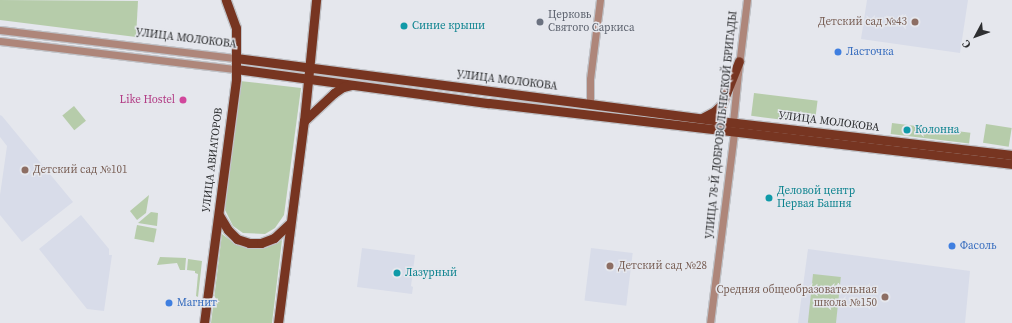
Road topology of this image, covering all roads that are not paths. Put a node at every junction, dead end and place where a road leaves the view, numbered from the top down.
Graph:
1 (226, 0) edge
2 (316, 0) edge
3 (600, 0) edge
4 (747, 0) edge
5 (0, 30) edge
6 (0, 41) edge
7 (236, 58) junction
8 (739, 61) junction
9 (309, 67) junction
10 (236, 69) junction
11 (308, 78) junction
12 (355, 84) junction
13 (590, 104) junction
14 (702, 118) junction
15 (304, 121) junction
16 (733, 122) junction
17 (734, 133) junction
18 (1012, 155) edge
19 (1012, 164) edge
20 (219, 213) junction
21 (291, 222) junction
22 (204, 323) edge
23 (278, 323) edge
24 (710, 323) edge

1 - 7 main road, УЛИЦА АВИАТОРОВ
2 - 9 main road
3 - 13 street
4 - 8 street, УЛИЦА 78-Й ДОБРОВОЛЬЧЕСКОЙ БРИГАДЫ
5 - 7 street, УЛИЦА МОЛОКОВА
6 - 10 street, УЛИЦА МОЛОКОВА
7 - 9 main road, УЛИЦА МОЛОКОВА
7 - 10 main road, УЛИЦА АВИАТОРОВ
8 - 14 main road
8 - 16 street, УЛИЦА 78-Й ДОБРОВОЛЬЧЕСКОЙ БРИГАДЫ
9 - 11 main road
9 - 13 main road, УЛИЦА МОЛОКОВА
10 - 11 main road, УЛИЦА МОЛОКОВА
10 - 20 main road, УЛИЦА АВИАТОРОВ
11 - 12 main road, УЛИЦА МОЛОКОВА
11 - 15 main road
12 - 15 main road
12 - 17 main road, УЛИЦА МОЛОКОВА
13 - 14 main road, УЛИЦА МОЛОКОВА
14 - 16 main road, УЛИЦА МОЛОКОВА
15 - 21 main road
16 - 17 street, УЛИЦА 78-Й ДОБРОВОЛЬЧЕСКОЙ БРИГАДЫ
16 - 18 main road, УЛИЦА МОЛОКОВА
17 - 19 main road, УЛИЦА МОЛОКОВА
17 - 24 street, УЛИЦА 78-Й ДОБРОВОЛЬЧЕСКОЙ БРИГАДЫ
20 - 21 main road
20 - 22 main road, УЛИЦА АВИАТОРОВ
21 - 23 main road

